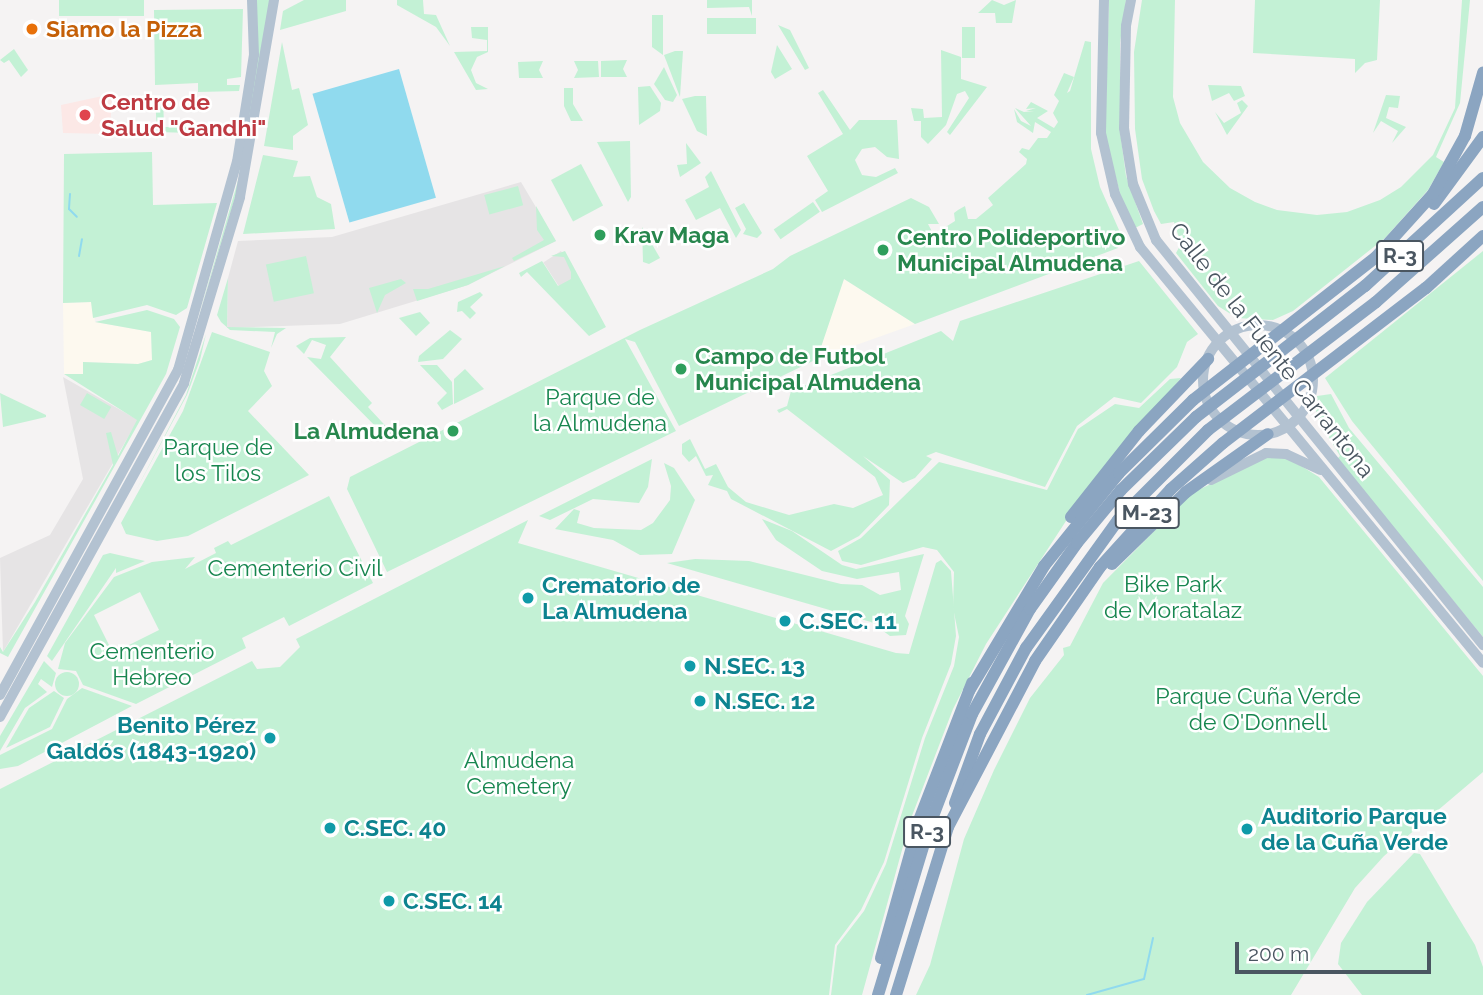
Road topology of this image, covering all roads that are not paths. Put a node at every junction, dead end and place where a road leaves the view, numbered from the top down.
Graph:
1 (252, 0) edge
2 (274, 0) edge
3 (1104, 0) edge
4 (1131, 0) edge
5 (1483, 73) edge
6 (1483, 137) edge
7 (1483, 178) edge
8 (1483, 207) edge
9 (1483, 236) edge
10 (1483, 246) edge
11 (1376, 257) junction
12 (1426, 288) junction
13 (1185, 302) junction
14 (1230, 333) junction
15 (1219, 342) junction
16 (1208, 359) junction
17 (1297, 418) junction
18 (1287, 426) junction
19 (1268, 434) junction
20 (1333, 478) junction
21 (1186, 492) junction
22 (1081, 593) junction
23 (1483, 645) edge
24 (1483, 663) edge
25 (969, 691) junction
26 (0, 695) edge
27 (0, 717) edge
28 (948, 827) junction
29 (871, 995) edge
30 (878, 995) edge
31 (896, 995) edge

1 - 26 main road
2 - 27 main road
3 - 13 main road, Calle de la Fuente Carrantona
4 - 14 main road, Calle de la Fuente Carrantona
5 - 11 highway, M-23
6 - 11 highway
7 - 30 highway, R-3
8 - 28 highway, R-3
9 - 12 highway, M-23
10 - 12 highway
11 - 25 highway, M-23
12 - 22 highway, M-23
13 - 15 main road, Calle de la Fuente Carrantona
13 - 16 main road, Calle de la Fuente Carrantona
14 - 15 main road
14 - 17 main road, Calle de la Fuente Carrantona
14 - 17 main road
15 - 16 main road
15 - 18 main road, Calle de la Fuente Carrantona
16 - 19 main road
16 - 25 highway
17 - 18 main road
17 - 23 main road, Calle de la Fuente Carrantona
18 - 19 main road
18 - 20 main road, Calle de la Fuente Carrantona
19 - 21 highway
20 - 21 main road
20 - 24 main road, Calle de la Fuente Carrantona
21 - 22 highway
22 - 28 highway, M-23
25 - 29 highway, M-23
28 - 31 highway, M-23

